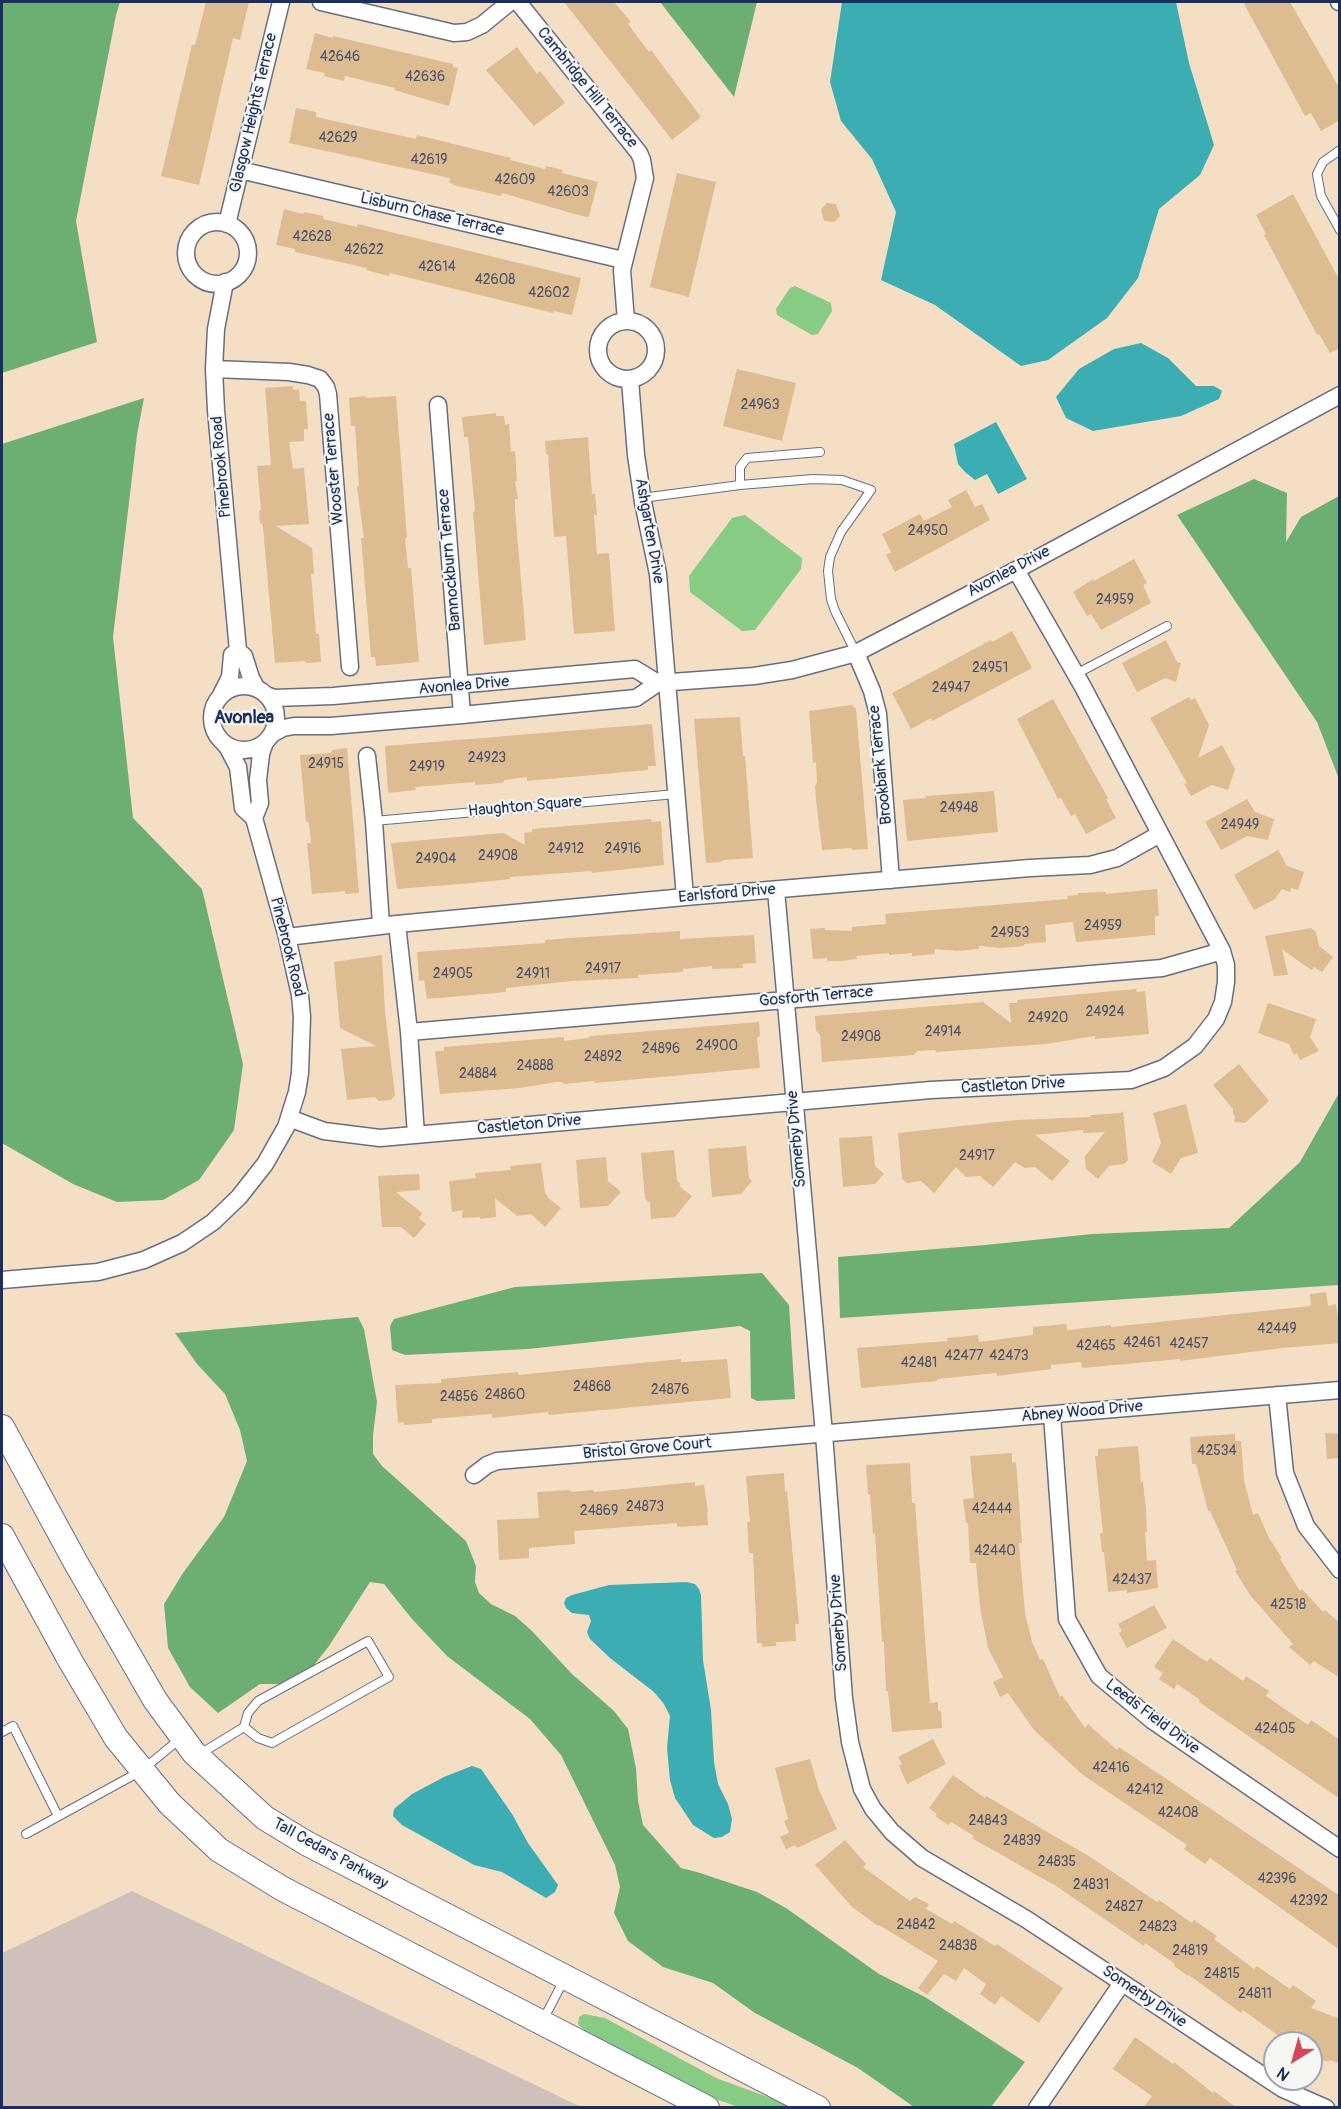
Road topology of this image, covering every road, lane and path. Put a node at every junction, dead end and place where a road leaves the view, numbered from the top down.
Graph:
1 (281, 2) edge
2 (321, 2) edge
3 (510, 2) edge
4 (518, 2) edge
5 (1340, 150) edge
6 (240, 170) junction
7 (227, 224) junction
8 (1340, 230) edge
9 (623, 260) junction
10 (225, 282) junction
11 (626, 321) junction
12 (214, 369) junction
13 (630, 380) junction
14 (1340, 395) edge
15 (438, 405) dead end
16 (820, 452) dead end
17 (740, 485) junction
18 (642, 498) junction
19 (1016, 570) junction
20 (1167, 626) dead end
21 (238, 651) junction
22 (856, 653) junction
23 (350, 667) dead end
24 (1076, 674) junction
25 (663, 682) junction
26 (460, 686) junction
27 (262, 692) junction
28 (221, 695) junction
29 (462, 715) junction
30 (268, 738) junction
31 (222, 741) junction
32 (367, 756) dead end
33 (676, 794) junction
34 (254, 818) junction
35 (374, 820) junction
36 (1160, 834) junction
37 (891, 880) junction
38 (776, 890) junction
39 (685, 897) junction
40 (389, 925) junction
41 (288, 937) junction
42 (1222, 951) junction
43 (786, 999) junction
44 (409, 1032) junction
45 (794, 1101) junction
46 (289, 1118) junction
47 (416, 1135) junction
48 (2, 1280) edge
49 (1340, 1390) edge
50 (1277, 1395) junction
51 (1052, 1415) junction
52 (2, 1427) edge
53 (824, 1434) junction
54 (474, 1474) dead end
55 (2, 1536) edge
56 (1340, 1570) edge
57 (244, 1727) junction
58 (2, 1732) edge
59 (189, 1747) junction
60 (141, 1771) junction
61 (58, 1816) junction
62 (26, 1834) dead end
63 (1340, 1849) edge
64 (566, 1977) junction
65 (1122, 1983) junction
66 (542, 2022) junction
67 (707, 2108) edge
68 (818, 2108) edge
69 (1037, 2108) edge
70 (1326, 2108) edge

1 - 6 street, Glasgow Heights Terrace
2 - 3 street
4 - 9 street, Cambridge Hill Terrace
5 - 8 lane
6 - 7 street, Glasgow Heights Terrace
6 - 9 street, Lisburn Chase Terrace
7 - 10 street
7 - 10 street
9 - 11 street, Cambridge Hill Terrace
10 - 12 street, Pinebrook Road
11 - 13 street
11 - 13 street
12 - 21 street, Pinebrook Road
12 - 23 street, Wooster Terrace
13 - 18 street, Ashgarten Drive
14 - 19 street, Avonlea Drive
15 - 26 street, Bannockburn Terrace
16 - 17 lane
17 - 18 lane
17 - 22 lane
18 - 25 street, Ashgarten Drive
19 - 22 street, Avonlea Drive
19 - 24 street, Castleton Drive
20 - 24 lane
21 - 27 street, Pinebrook Road
21 - 28 street, Pinebrook Road
22 - 25 street, Avonlea Drive
22 - 37 street, Brookbark Terrace
24 - 36 street, Castleton Drive
25 - 26 street, Avonlea Drive
25 - 29 street, Avonlea Drive
25 - 33 street
26 - 27 street, Avonlea Drive
26 - 29 street, Bannockburn Terrace
27 - 28 street
27 - 30 street
28 - 31 street
29 - 30 street, Avonlea Drive
30 - 31 street
30 - 34 street, Pinebrook Road
31 - 34 street, Pinebrook Road
32 - 35 street
33 - 35 lane, Haughton Square
33 - 39 street
34 - 41 street, Pinebrook Road
35 - 40 street
36 - 37 street, Earlsford Drive
36 - 42 street, Castleton Drive
37 - 38 street, Earlsford Drive
38 - 39 street, Earlsford Drive
38 - 43 street, Somerby Drive
39 - 40 street, Earlsford Drive
40 - 41 street, Earlsford Drive
40 - 44 street
41 - 46 street, Pinebrook Road
42 - 43 street, Gosforth Terrace
42 - 45 street, Castleton Drive
43 - 44 street, Gosforth Terrace
43 - 45 street, Somerby Drive
44 - 47 street
45 - 47 street, Castleton Drive
45 - 53 street, Somerby Drive
46 - 47 street, Castleton Drive
46 - 48 street, Pinebrook Road
49 - 50 street, Abney Wood Drive
50 - 51 street, Abney Wood Drive
50 - 56 street
51 - 53 street, Abney Wood Drive
51 - 63 street, Leeds Field Drive
52 - 59 main road, Tall Cedars Parkway
53 - 54 street, Bristol Grove Court
53 - 65 street, Somerby Drive
55 - 60 main road
57 - 57 lane
57 - 59 lane
58 - 61 lane
59 - 60 lane
59 - 64 main road, Tall Cedars Parkway
60 - 61 lane
60 - 66 main road
61 - 62 lane
64 - 66 lane
64 - 68 main road, Tall Cedars Parkway
65 - 69 street
65 - 70 street, Somerby Drive
66 - 67 main road

